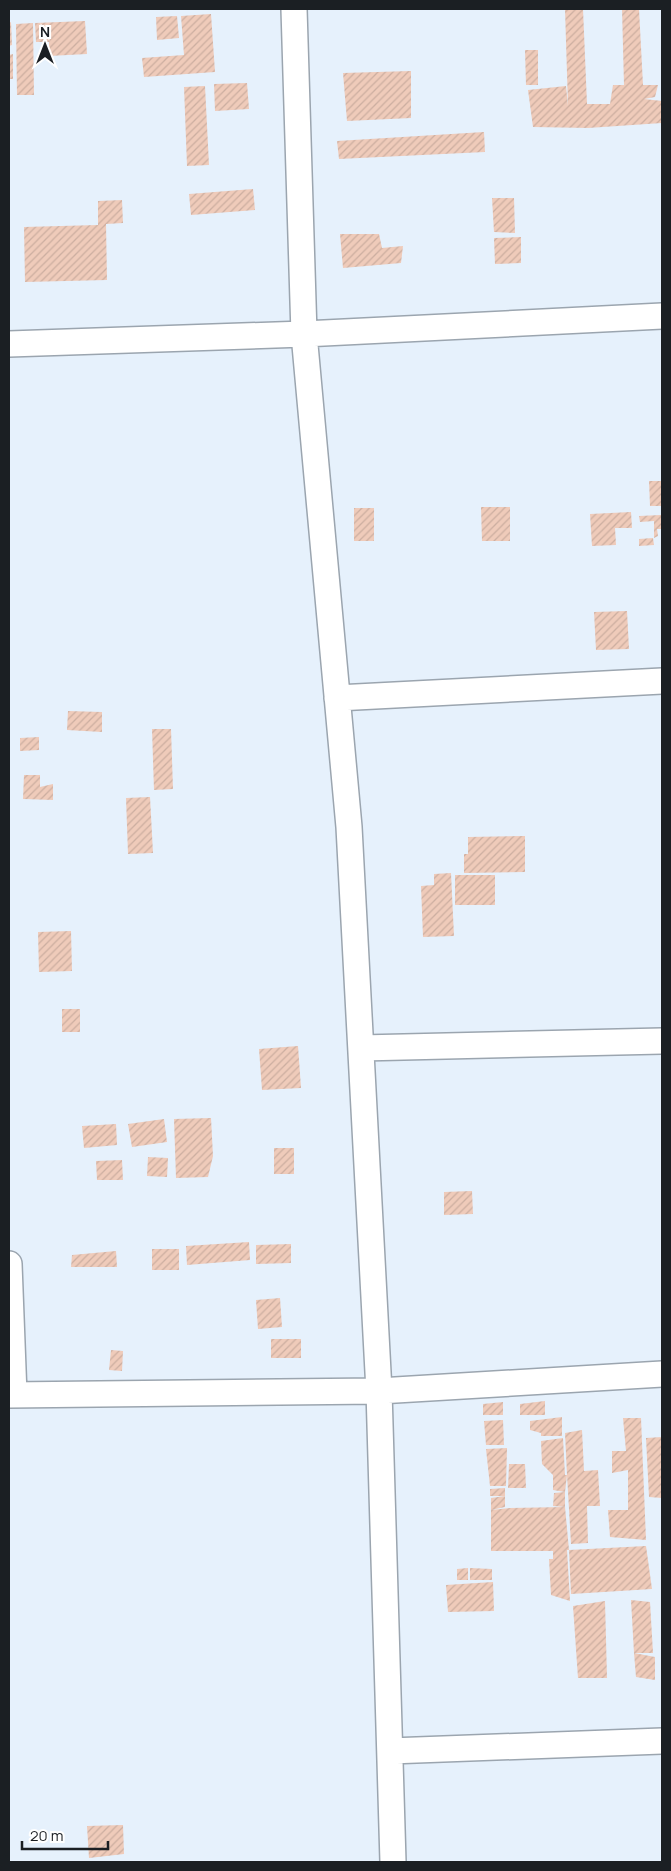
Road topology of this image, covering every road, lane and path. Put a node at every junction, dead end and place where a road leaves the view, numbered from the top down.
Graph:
1 (294, 9) edge
2 (662, 316) edge
3 (304, 334) junction
4 (9, 344) edge
5 (662, 681) edge
6 (337, 698) junction
7 (662, 1041) edge
8 (361, 1048) junction
9 (9, 1264) edge
10 (662, 1374) edge
11 (379, 1391) junction
12 (11, 1395) edge
13 (662, 1741) edge
14 (390, 1751) junction
15 (393, 1862) edge

1 - 3 street
2 - 3 street
3 - 4 street
3 - 6 street
5 - 6 street
6 - 8 street
7 - 8 street
8 - 11 street
9 - 12 street
10 - 11 street
11 - 12 street
11 - 14 street
13 - 14 street
14 - 15 street

